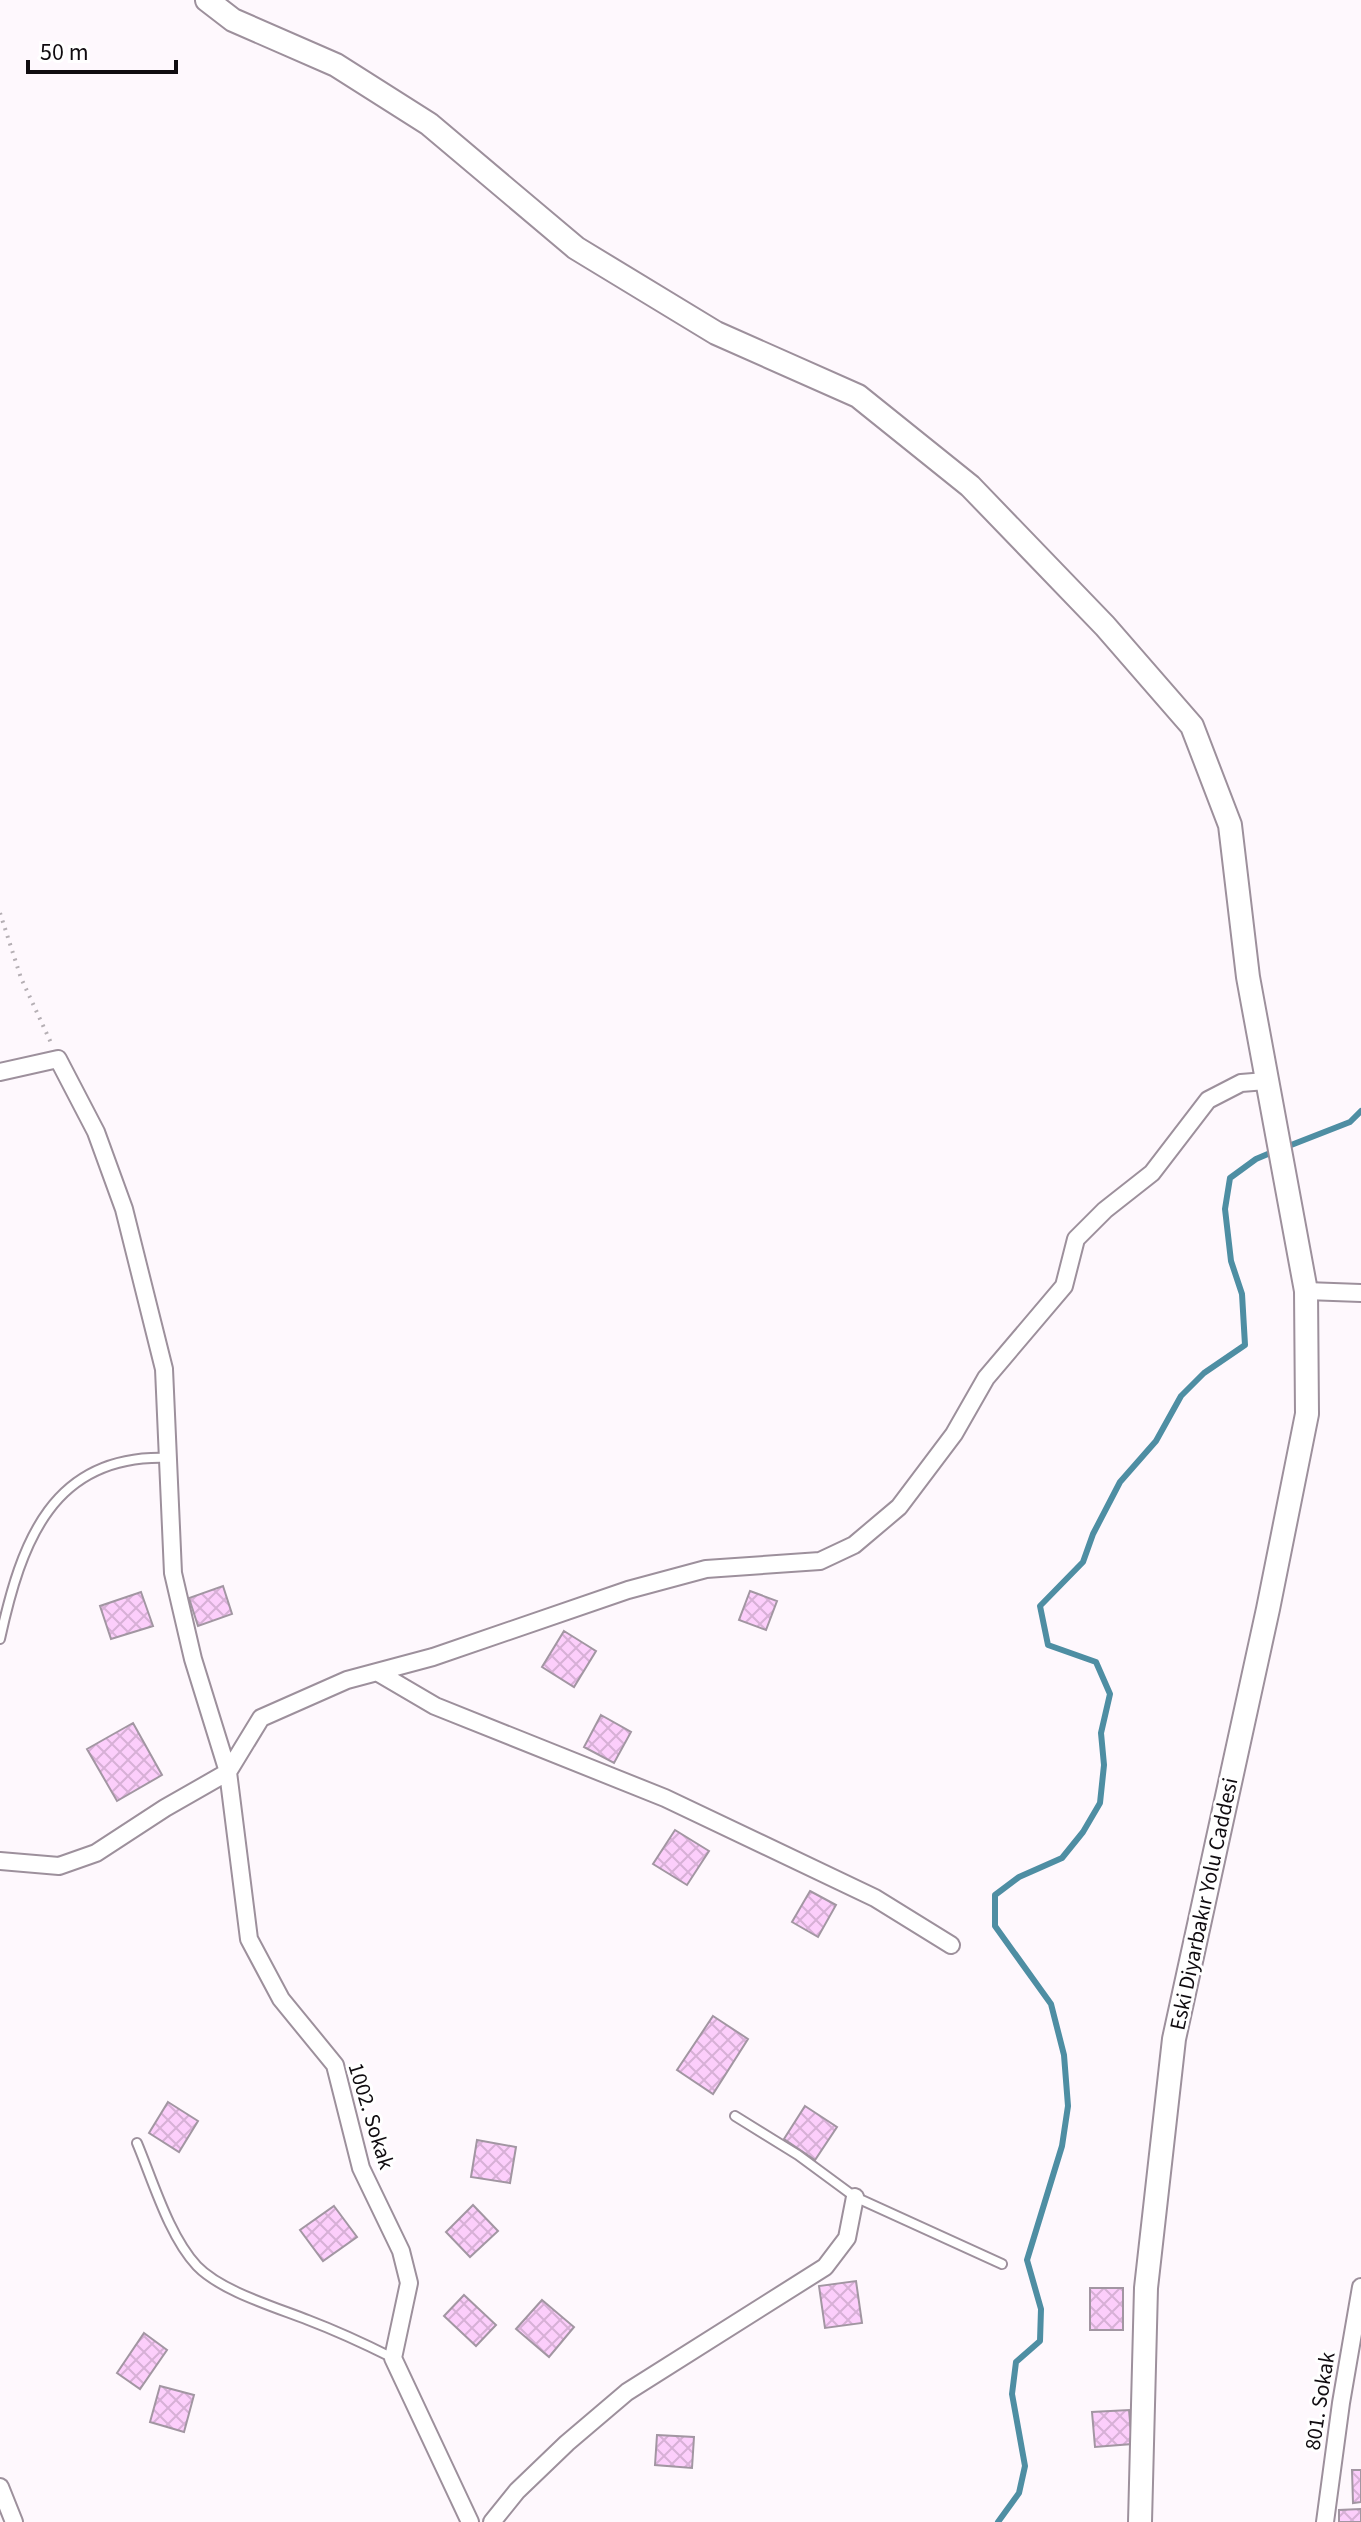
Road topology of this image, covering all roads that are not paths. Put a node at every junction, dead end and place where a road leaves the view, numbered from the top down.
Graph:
1 (207, 0) edge
2 (0, 1072) edge
3 (1266, 1081) junction
4 (1306, 1291) junction
5 (1361, 1293) edge
6 (169, 1458) junction
7 (0, 1639) edge
8 (377, 1672) junction
9 (228, 1772) junction
10 (0, 1861) edge
11 (951, 1945) dead end
12 (735, 2116) dead end
13 (137, 2143) dead end
14 (855, 2197) junction
15 (1002, 2264) dead end
16 (1361, 2287) edge
17 (393, 2358) junction
18 (0, 2487) edge
19 (14, 2522) edge
20 (470, 2522) edge
21 (492, 2522) edge
22 (1140, 2522) edge
23 (1325, 2522) edge

1 - 3 street, Eski Diyarbakır Yolu Caddesi
2 - 6 street, 1002. Sokak
3 - 4 street, Eski Diyarbakır Yolu Caddesi
3 - 8 street
4 - 5 street
4 - 22 street, Eski Diyarbakır Yolu Caddesi
6 - 7 lane
6 - 9 street, 1002. Sokak
8 - 9 street
8 - 11 street
9 - 10 street
9 - 17 street, 1002. Sokak
12 - 14 lane
13 - 17 lane
14 - 15 lane
14 - 21 street
16 - 23 street, 801. Sokak
17 - 20 street
18 - 19 street

